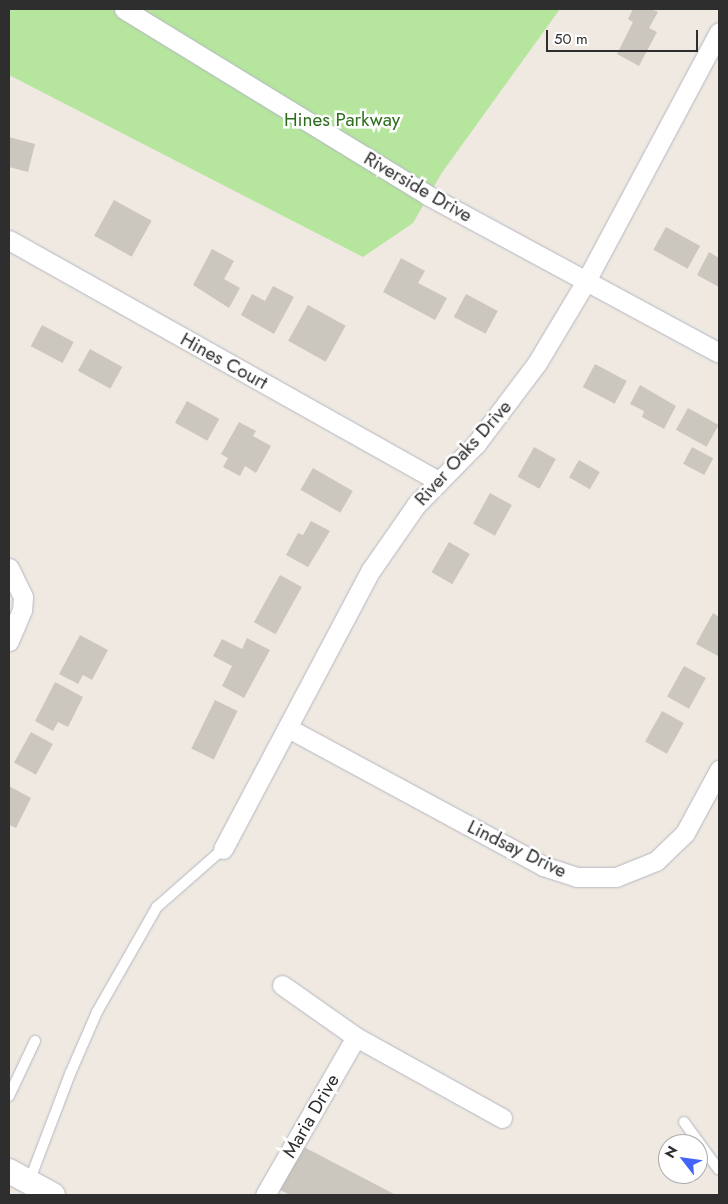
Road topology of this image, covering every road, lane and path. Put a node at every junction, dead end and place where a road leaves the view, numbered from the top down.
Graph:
1 (124, 9) edge
2 (719, 32) edge
3 (9, 240) edge
4 (586, 282) junction
5 (719, 353) edge
6 (439, 481) junction
7 (9, 568) edge
8 (9, 641) edge
9 (288, 728) junction
10 (719, 770) edge
11 (223, 849) joint
12 (282, 985) dead end
13 (356, 1037) junction
14 (35, 1042) dead end
15 (9, 1096) edge
16 (502, 1118) dead end
17 (684, 1122) dead end
18 (719, 1170) edge
19 (9, 1171) edge
20 (29, 1182) junction
21 (53, 1195) edge
22 (265, 1195) edge

1 - 4 street, Riverside Drive
2 - 4 street, River Oaks Drive
3 - 6 street, Hines Court
4 - 5 street, Riverside Drive
4 - 6 street, River Oaks Drive
6 - 9 street, River Oaks Drive
7 - 8 street
9 - 10 street, Lindsay Drive
9 - 11 street, River Oaks Drive
11 - 20 lane
12 - 13 street
13 - 16 street
13 - 22 street, Maria Drive
14 - 15 lane
17 - 18 lane
19 - 20 street
20 - 21 street

